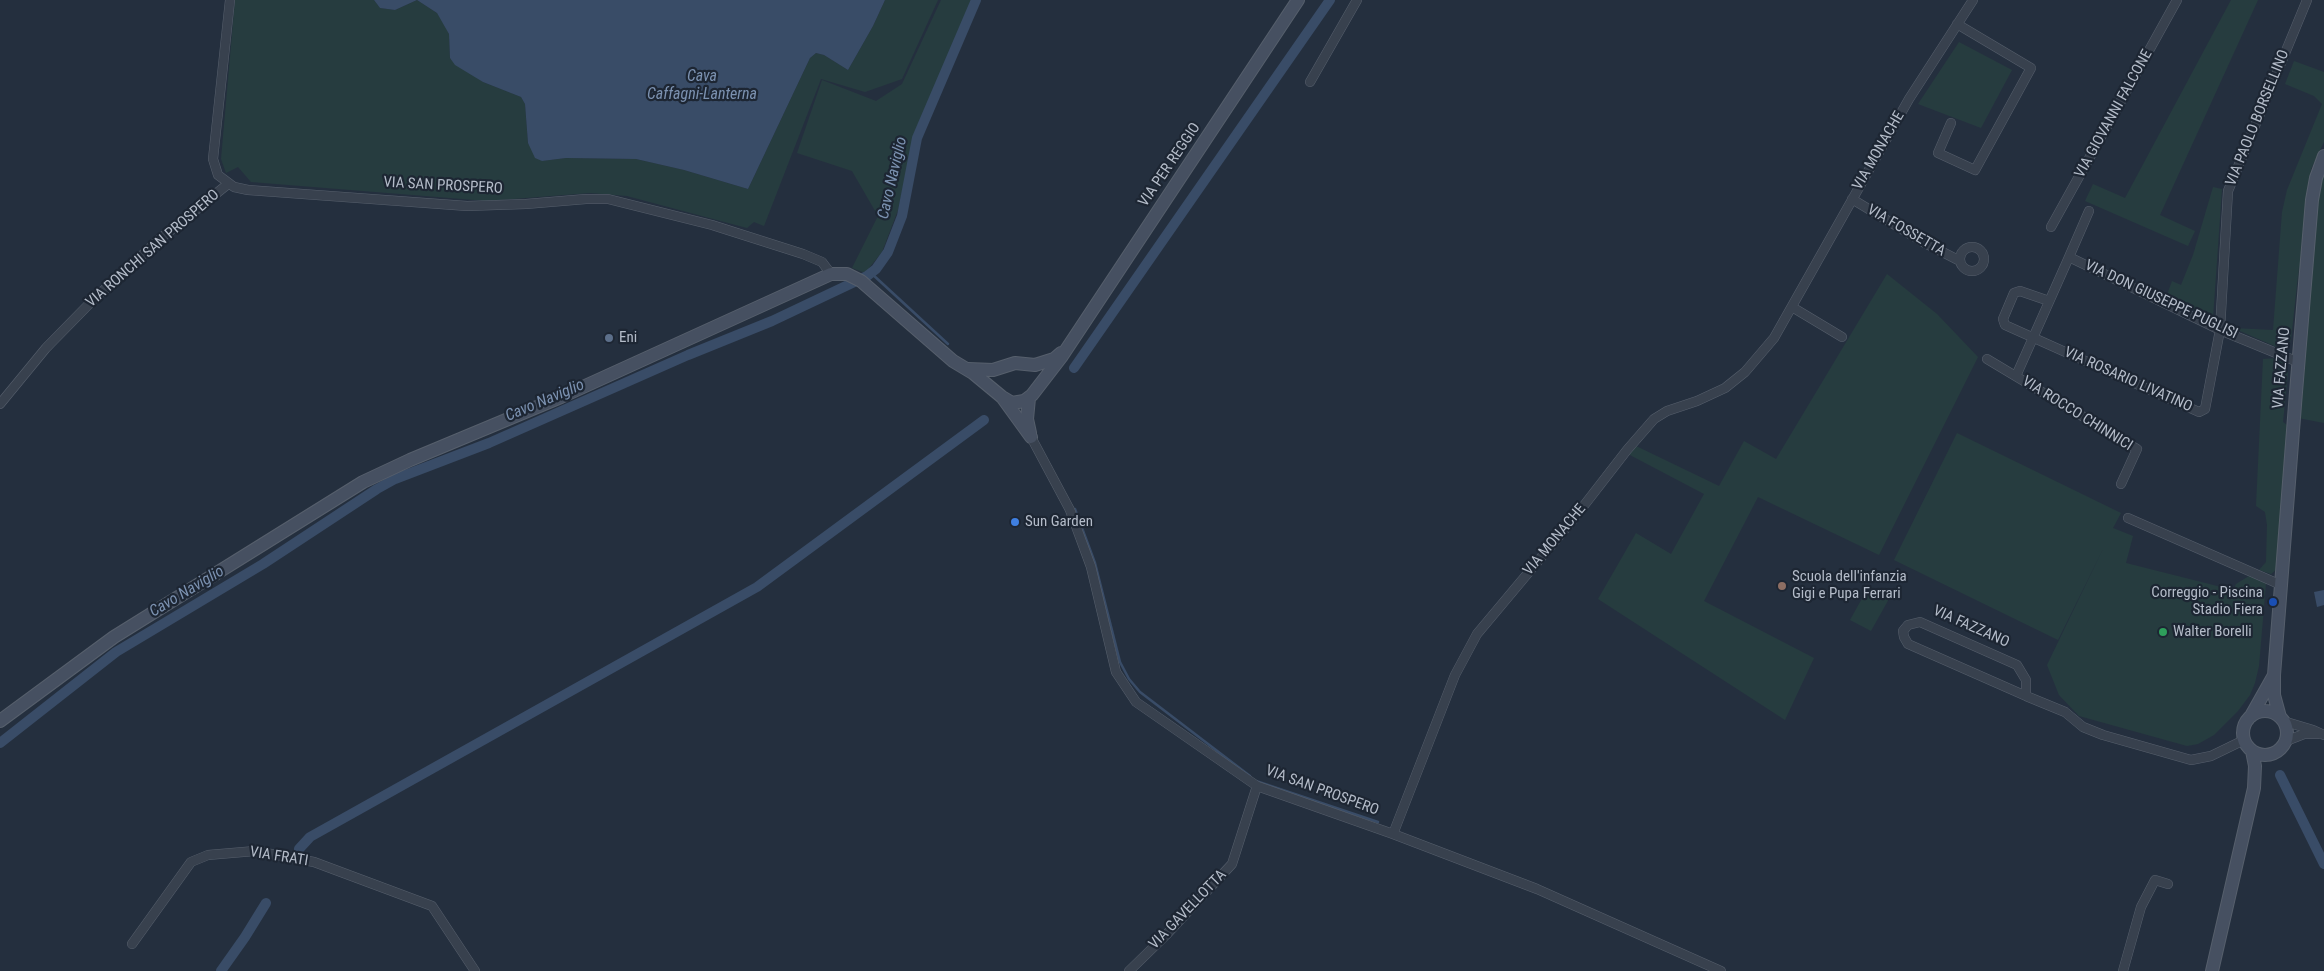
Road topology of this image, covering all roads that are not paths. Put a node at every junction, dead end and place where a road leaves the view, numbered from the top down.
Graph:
1 (230, 0) edge
2 (1298, 0) edge
3 (1357, 0) edge
4 (1973, 0) edge
5 (2177, 0) edge
6 (2307, 0) edge
7 (1957, 24) junction
8 (1310, 82) dead end
9 (1951, 123) dead end
10 (2324, 156) edge
11 (228, 184) junction
12 (1852, 199) junction
13 (2089, 211) dead end
14 (2051, 227) dead end
15 (2069, 257) junction
16 (1960, 262) dead end
17 (831, 274) junction
18 (2049, 301) junction
19 (1792, 307) junction
20 (2220, 330) junction
21 (1842, 337) dead end
22 (2033, 338) junction
23 (1067, 347) junction
24 (1987, 359) dead end
25 (2298, 362) junction
26 (1026, 366) junction
27 (1004, 367) junction
28 (966, 369) junction
29 (2016, 376) junction
30 (1000, 394) junction
31 (1032, 394) junction
32 (0, 404) edge
33 (1031, 438) junction
34 (2121, 484) dead end
35 (2128, 518) dead end
36 (2281, 585) junction
37 (2274, 675) junction
38 (2026, 696) junction
39 (2250, 716) junction
40 (2281, 719) junction
41 (0, 721) edge
42 (2323, 735) edge
43 (2244, 740) junction
44 (2286, 741) junction
45 (2252, 751) junction
46 (2273, 754) junction
47 (1257, 786) junction
48 (2254, 788) junction
49 (1393, 834) junction
50 (2168, 884) dead end
51 (132, 944) dead end
52 (475, 971) edge
53 (1129, 971) edge
54 (1721, 971) edge
55 (2123, 971) edge
56 (2212, 971) edge

1 - 11 street
2 - 23 main road, VIA PER REGGIO
3 - 8 street
4 - 7 street, VIA MONACHE
5 - 14 street, VIA GIOVANNI FALCONE
6 - 20 street, VIA PAOLO BORSELLINO
7 - 9 street
7 - 12 street, VIA MONACHE
10 - 25 main road, VIA FAZZANO
11 - 17 street, VIA SAN PROSPERO
11 - 32 street, VIA RONCHI SAN PROSPERO
12 - 16 street, VIA FOSSETTA
12 - 19 street, VIA MONACHE
13 - 15 street
15 - 18 street, VIA DON GIUSEPPE PUGLISI
15 - 20 street, VIA DON GIUSEPPE PUGLISI
17 - 28 main road
17 - 41 main road
18 - 22 street, VIA DON GIUSEPPE PUGLISI
18 - 22 street
19 - 21 street
19 - 49 street, VIA MONACHE
20 - 22 street, VIA ROSARIO LIVATINO
20 - 25 street, VIA DON GIUSEPPE PUGLISI
22 - 29 street, VIA DON GIUSEPPE PUGLISI
23 - 26 main road, VIA PER REGGIO
23 - 31 main road, VIA PER REGGIO
24 - 29 street, VIA ROCCO CHINNICI
25 - 36 main road, VIA FAZZANO
26 - 27 main road, VIA PER REGGIO
26 - 31 main road
27 - 28 main road, VIA PER REGGIO
27 - 30 main road
28 - 30 main road
29 - 34 street, VIA ROCCO CHINNICI
30 - 31 main road
30 - 33 main road, VIA SAN PROSPERO
31 - 33 main road, VIA SAN PROSPERO
33 - 47 street, VIA SAN PROSPERO
35 - 36 street
36 - 37 main road, VIA FAZZANO
37 - 39 main road, VIA FAZZANO
37 - 40 main road, VIA FAZZANO
38 - 38 street, VIA FAZZANO
38 - 43 street, VIA FAZZANO
39 - 40 main road
39 - 43 main road, VIA FAZZANO
40 - 42 street
40 - 44 main road, VIA FAZZANO
42 - 44 street
43 - 45 main road
44 - 46 main road
45 - 46 main road
45 - 48 main road
46 - 48 main road
47 - 49 street, VIA SAN PROSPERO
47 - 53 street, VIA GAVELLOTTA
48 - 56 main road
49 - 54 street, VIA SAN PROSPERO
50 - 55 street
51 - 52 street, VIA FRATI

